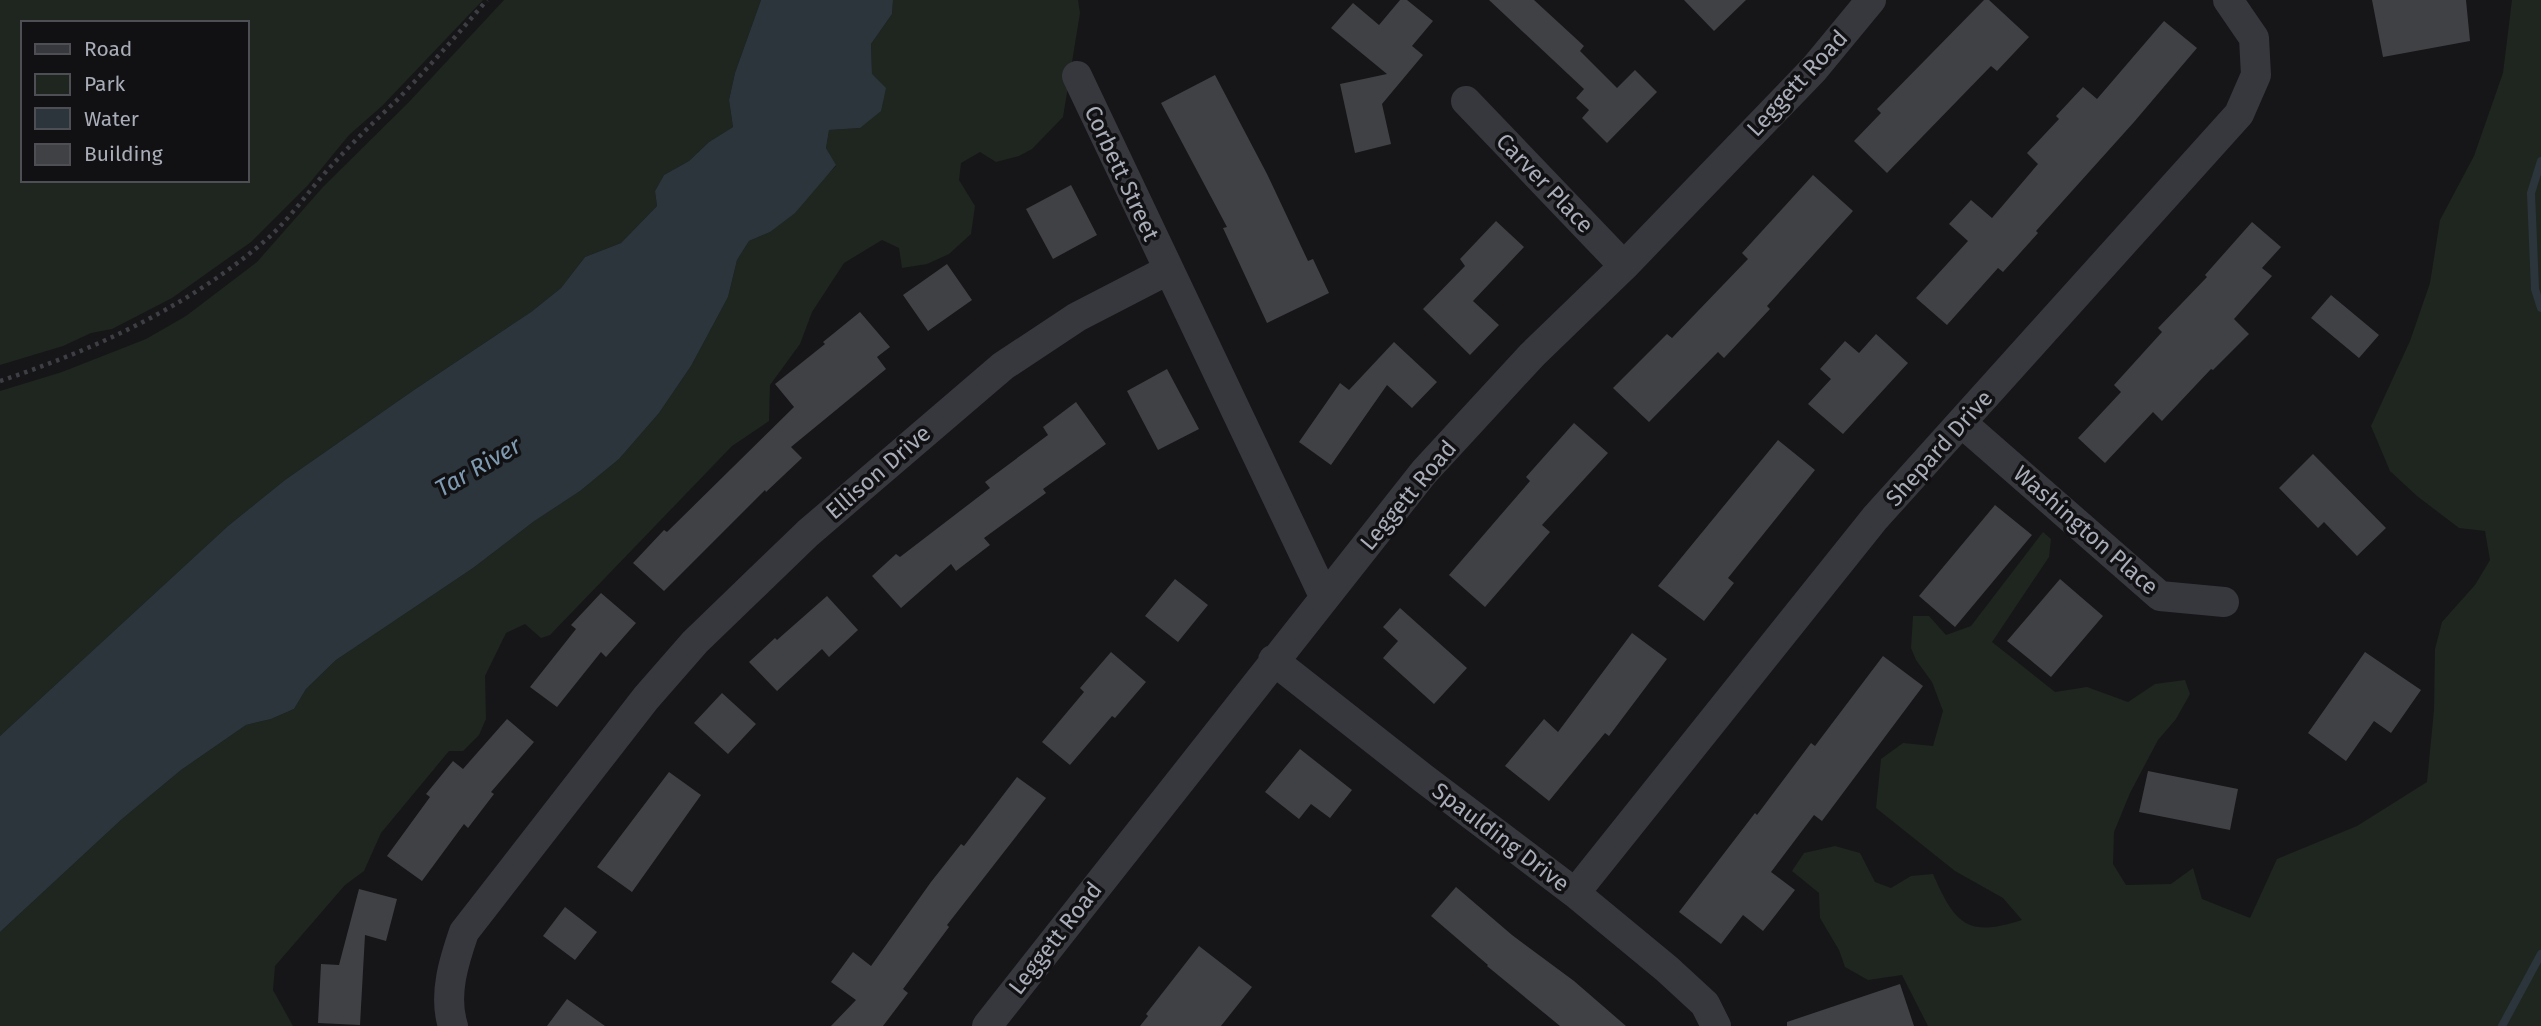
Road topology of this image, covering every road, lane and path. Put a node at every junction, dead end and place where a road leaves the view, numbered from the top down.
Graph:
1 (487, 0) edge
2 (1871, 0) edge
3 (2228, 0) edge
4 (1077, 76) dead end
5 (1466, 101) dead end
6 (1624, 266) junction
7 (1168, 270) junction
8 (0, 381) edge
9 (1962, 423) junction
10 (1324, 596) junction
11 (2224, 602) dead end
12 (1273, 660) junction
13 (1576, 893) junction
14 (453, 1026) edge
15 (987, 1026) edge
16 (1716, 1026) edge

1 - 8 path
2 - 6 street, Leggett Road
3 - 9 street, Shepard Drive
4 - 7 street, Corbett Street
5 - 6 street, Carver Place
6 - 10 street, Leggett Road
7 - 10 street
7 - 14 street, Ellison Drive
9 - 11 street, Washington Place
9 - 13 street, Shepard Drive
10 - 12 street, Leggett Road
12 - 13 street, Spaulding Drive
12 - 15 street, Leggett Road
13 - 16 street, Spaulding Drive

